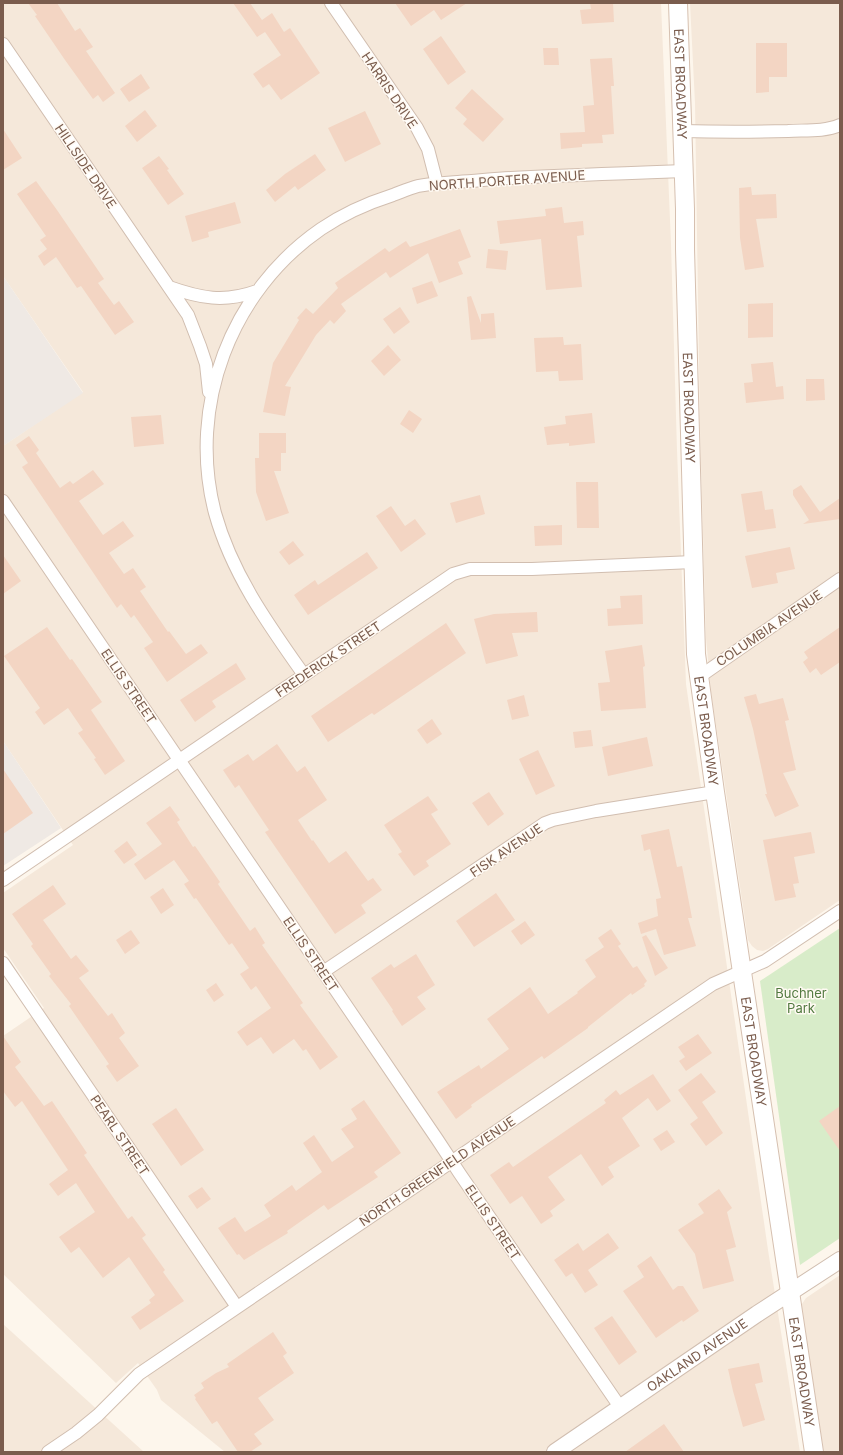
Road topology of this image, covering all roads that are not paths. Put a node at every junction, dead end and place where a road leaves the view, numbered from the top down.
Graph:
1 (331, 3) edge
2 (678, 3) edge
3 (3, 44) edge
4 (840, 125) edge
5 (682, 131) junction
6 (683, 171) junction
7 (437, 184) junction
8 (169, 287) junction
9 (257, 291) junction
10 (210, 401) junction
11 (3, 501) edge
12 (693, 562) junction
13 (840, 579) edge
14 (304, 675) junction
15 (699, 677) junction
16 (179, 760) junction
17 (715, 792) junction
18 (3, 880) edge
19 (840, 911) edge
20 (3, 963) edge
21 (742, 971) junction
22 (323, 972) junction
23 (451, 1161) junction
24 (840, 1260) edge
25 (789, 1293) junction
26 (237, 1307) junction
27 (620, 1407) junction
28 (48, 1452) edge
29 (554, 1452) edge
30 (814, 1452) edge

1 - 7 street, HARRIS DRIVE
2 - 5 main road, EAST BROADWAY
3 - 8 street, HILLSIDE DRIVE
4 - 5 street
5 - 6 main road, EAST BROADWAY
6 - 7 street, NORTH PORTER AVENUE
6 - 12 main road, EAST BROADWAY
7 - 9 street, NORTH PORTER AVENUE
8 - 9 street
8 - 10 street, HILLSIDE DRIVE
9 - 10 street, NORTH PORTER AVENUE
10 - 14 street, NORTH PORTER AVENUE
11 - 16 street, ELLIS STREET
12 - 14 street, FREDERICK STREET
12 - 15 main road, EAST BROADWAY
13 - 15 street, COLUMBIA AVENUE
14 - 16 street, FREDERICK STREET
15 - 17 main road, EAST BROADWAY
16 - 18 street, FREDERICK STREET
16 - 22 street, ELLIS STREET
17 - 21 main road, EAST BROADWAY
17 - 22 street, FISK AVENUE
19 - 21 street, NORTH GREENFIELD AVENUE
20 - 26 street, PEARL STREET
21 - 23 street, NORTH GREENFIELD AVENUE
21 - 25 main road, EAST BROADWAY
22 - 23 street, ELLIS STREET
23 - 26 street, NORTH GREENFIELD AVENUE
23 - 27 street, ELLIS STREET
24 - 25 street, OAKLAND AVENUE
25 - 27 street, OAKLAND AVENUE
25 - 30 main road, EAST BROADWAY
26 - 28 street, NORTH GREENFIELD AVENUE
27 - 29 street, OAKLAND AVENUE

